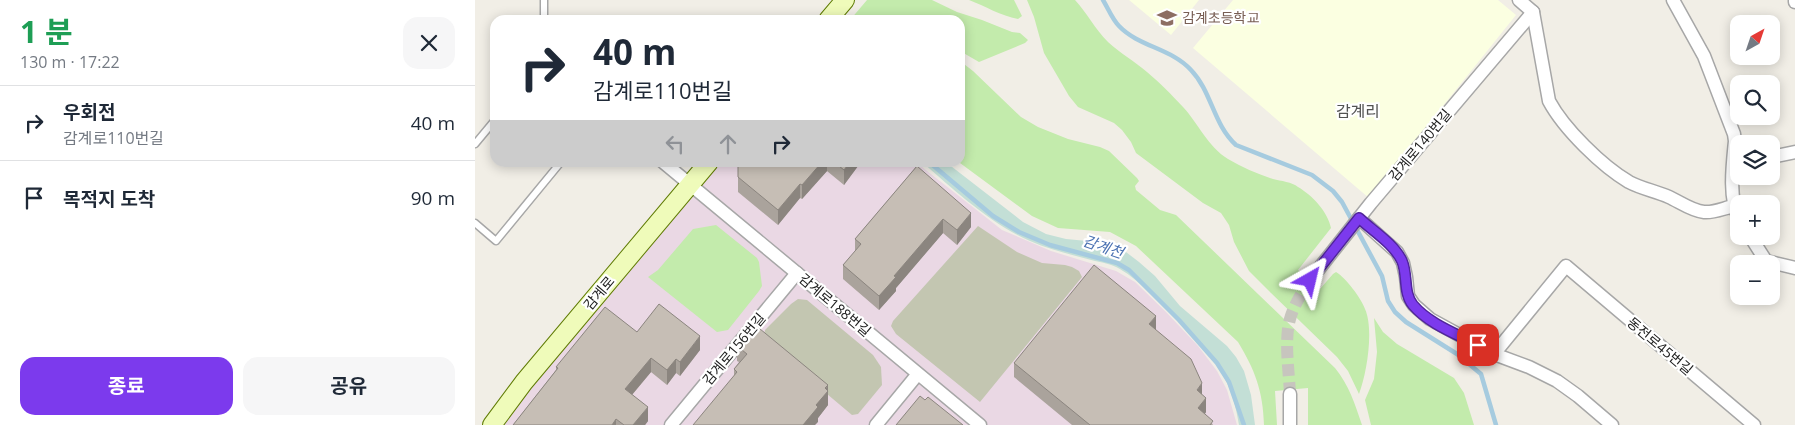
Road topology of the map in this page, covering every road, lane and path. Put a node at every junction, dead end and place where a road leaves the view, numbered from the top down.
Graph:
1 (544, 0) edge
2 (845, 0) edge
3 (1519, 0) edge
4 (1673, 0) edge
5 (1533, 12) junction
6 (544, 15) edge
7 (832, 15) edge
8 (490, 126) edge
9 (1734, 135) edge
10 (475, 144) edge
11 (1795, 152) edge
12 (1780, 155) edge
13 (557, 167) edge
14 (669, 167) edge
15 (705, 167) edge
16 (690, 184) junction
17 (1730, 212) edge
18 (1359, 218) junction
19 (475, 223) edge
20 (1756, 245) edge
21 (1795, 268) edge
22 (797, 273) junction
23 (1310, 280) tunnel mouth
24 (1494, 354) junction
25 (917, 374) junction
26 (1290, 394) tunnel mouth
27 (492, 425) edge
28 (671, 425) edge
29 (876, 425) edge
30 (980, 425) edge
31 (1290, 425) edge
32 (1612, 425) edge
33 (1754, 425) edge

1 - 6 lane
2 - 7 main road
3 - 5 street
4 - 9 street
5 - 17 street
5 - 18 street, 감계로140번길
8 - 10 lane
11 - 12 street
13 - 19 lane
14 - 16 street, 감계로188번길
15 - 16 main road, 감계로
16 - 22 street, 감계로188번길
16 - 27 main road, 감계로
18 - 23 street, 감계로140번길
18 - 24 street
20 - 21 street
22 - 25 street, 감계로188번길
22 - 28 street, 감계로156번길
24 - 32 street
24 - 33 street, 동전로45번길
25 - 29 street
25 - 30 street, 감계로188번길
26 - 31 street

